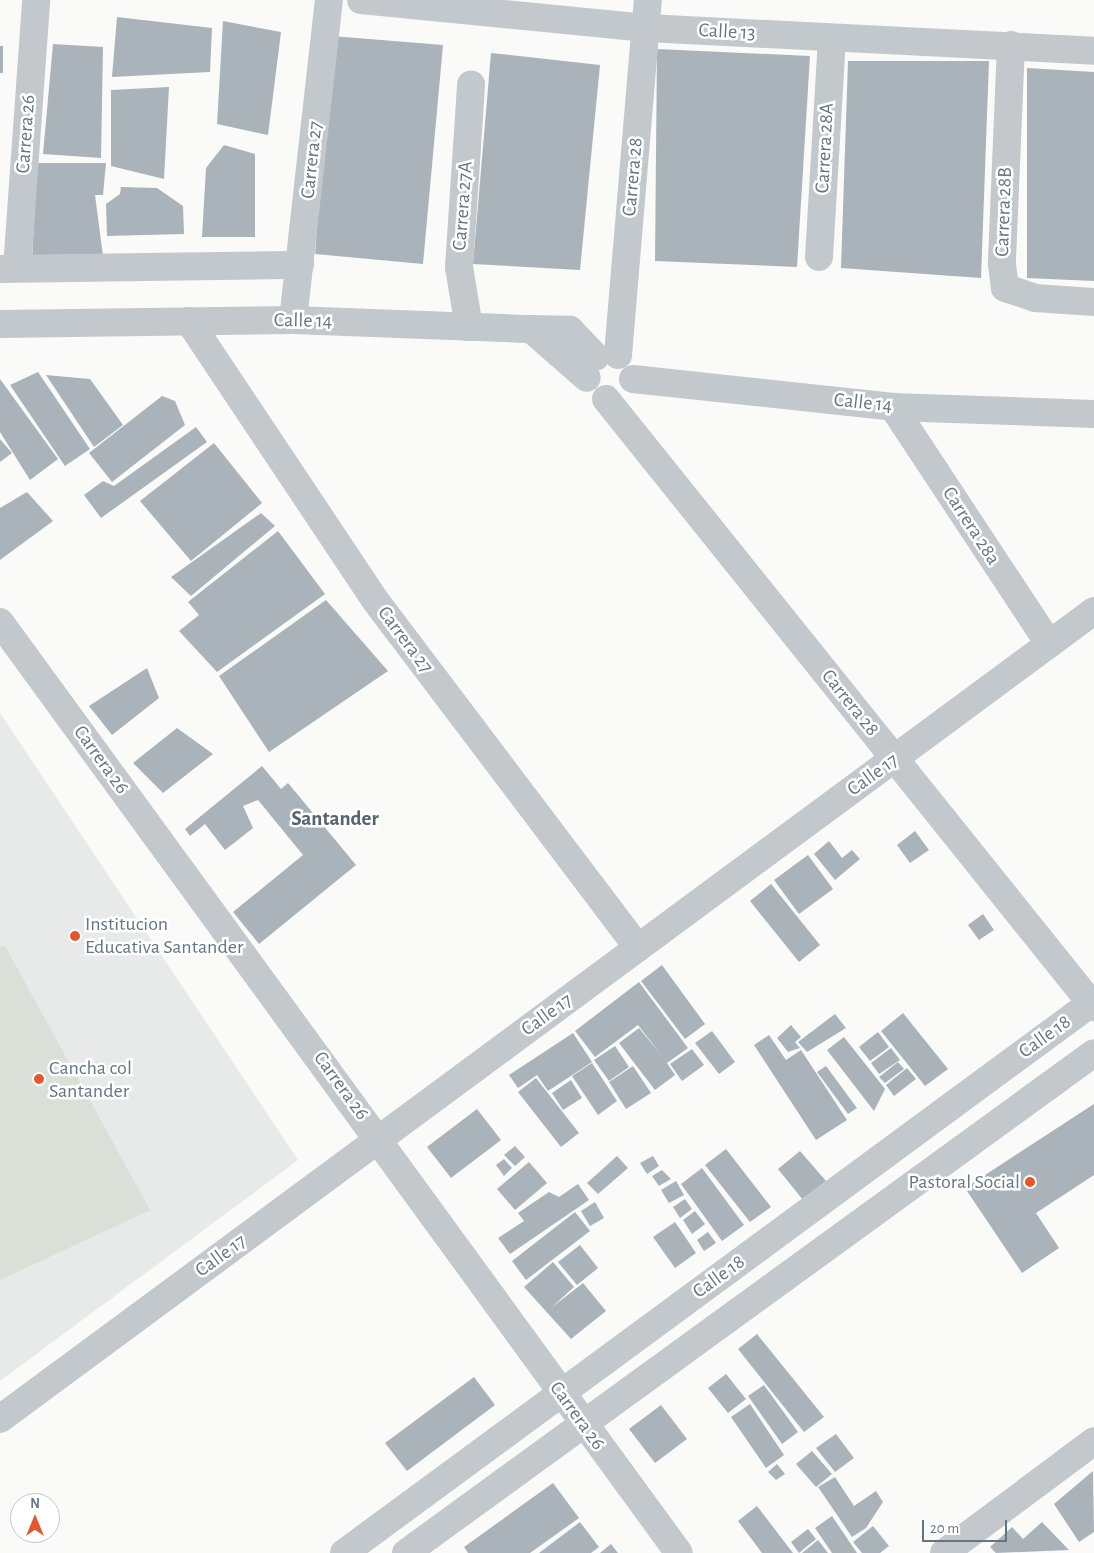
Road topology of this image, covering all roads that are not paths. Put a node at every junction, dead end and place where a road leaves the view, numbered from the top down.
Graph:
1 (36, 0) edge
2 (329, 0) edge
3 (360, 0) edge
4 (648, 0) edge
5 (646, 28) junction
6 (832, 38) junction
7 (1011, 45) junction
8 (1094, 50) edge
9 (471, 84) dead end
10 (819, 257) dead end
11 (300, 265) junction
12 (8, 269) edge
13 (1094, 302) edge
14 (293, 320) junction
15 (189, 321) junction
16 (0, 324) edge
17 (469, 327) junction
18 (600, 363) junction
19 (633, 379) junction
20 (606, 400) junction
21 (893, 406) junction
22 (1094, 414) edge
23 (1094, 611) edge
24 (0, 622) edge
25 (1049, 644) junction
26 (895, 758) junction
27 (638, 948) junction
28 (1093, 1004) edge
29 (1094, 1053) edge
30 (380, 1139) junction
31 (560, 1393) junction
32 (0, 1419) edge
33 (581, 1422) junction
34 (1094, 1441) edge
35 (344, 1553) edge
36 (406, 1553) edge
37 (679, 1553) edge
38 (944, 1553) edge

1 - 12 street, Carrera 26
2 - 11 street, Carrera 27
3 - 5 street, Calle 13
4 - 5 street, Carrera 28
5 - 6 street, Calle 13
5 - 18 street, Carrera 28
6 - 7 street, Calle 13
6 - 10 street, Carrera 28A
7 - 8 street, Calle 13
7 - 13 street, Carrera 28B
9 - 17 street, Carrera 27A
11 - 12 street
11 - 14 street, Carrera 27
14 - 15 street, Calle 14
14 - 17 street, Calle 14
15 - 16 street, Calle 14
15 - 27 street, Carrera 27
17 - 18 street, Calle 14
18 - 19 street
18 - 20 street
19 - 20 street
19 - 21 street, Calle 14
20 - 26 street, Carrera 28
21 - 22 street, Calle 14
21 - 25 street, Carrera 28a
23 - 25 street, Calle 17
24 - 30 street, Carrera 26
25 - 26 street, Calle 17
26 - 27 street, Calle 17
26 - 28 street, Carrera 28
27 - 30 street, Calle 17
28 - 31 street, Calle 18
29 - 33 street, Calle 18
30 - 31 street, Carrera 26
30 - 32 street, Calle 17
31 - 33 street, Carrera 26
31 - 35 street, Calle 18
33 - 36 street, Calle 18
33 - 37 street, Carrera 26
34 - 38 street

